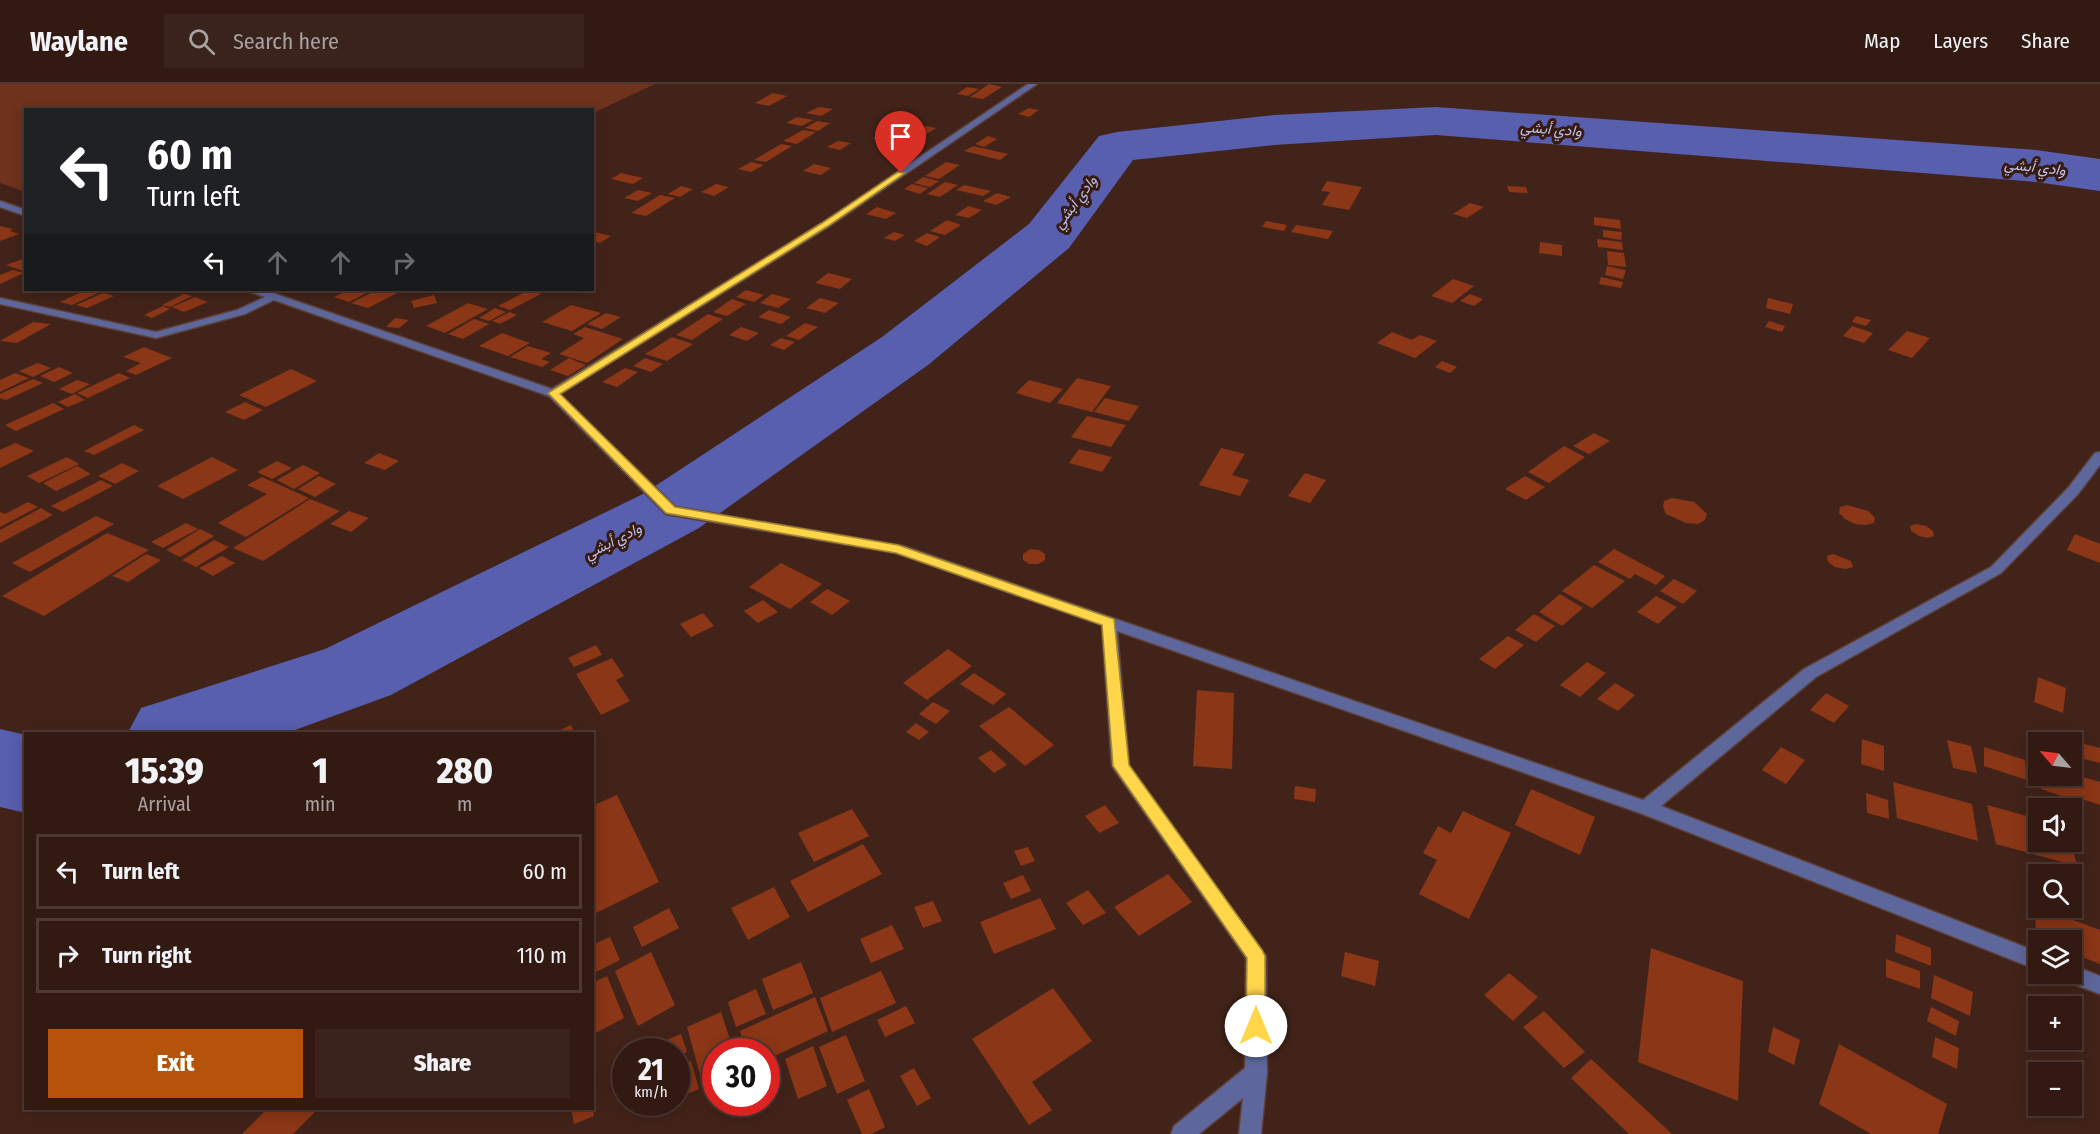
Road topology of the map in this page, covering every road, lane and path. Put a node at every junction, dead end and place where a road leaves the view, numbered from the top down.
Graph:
1 (1033, 84) edge
2 (0, 204) edge
3 (24, 212) edge
4 (258, 291) edge
5 (274, 296) junction
6 (0, 300) edge
7 (553, 393) junction
8 (2100, 456) edge
9 (1109, 622) junction
10 (1646, 808) junction
11 (2028, 957) edge
12 (2082, 978) edge
13 (2100, 985) edge
14 (1256, 1073) junction
15 (1182, 1134) edge
16 (1250, 1134) edge

1 - 7 street
2 - 3 street
4 - 5 street
5 - 6 street
5 - 7 street
7 - 9 street
8 - 10 street
9 - 10 street
9 - 14 street
10 - 11 street
12 - 13 street
14 - 15 street
14 - 16 street

